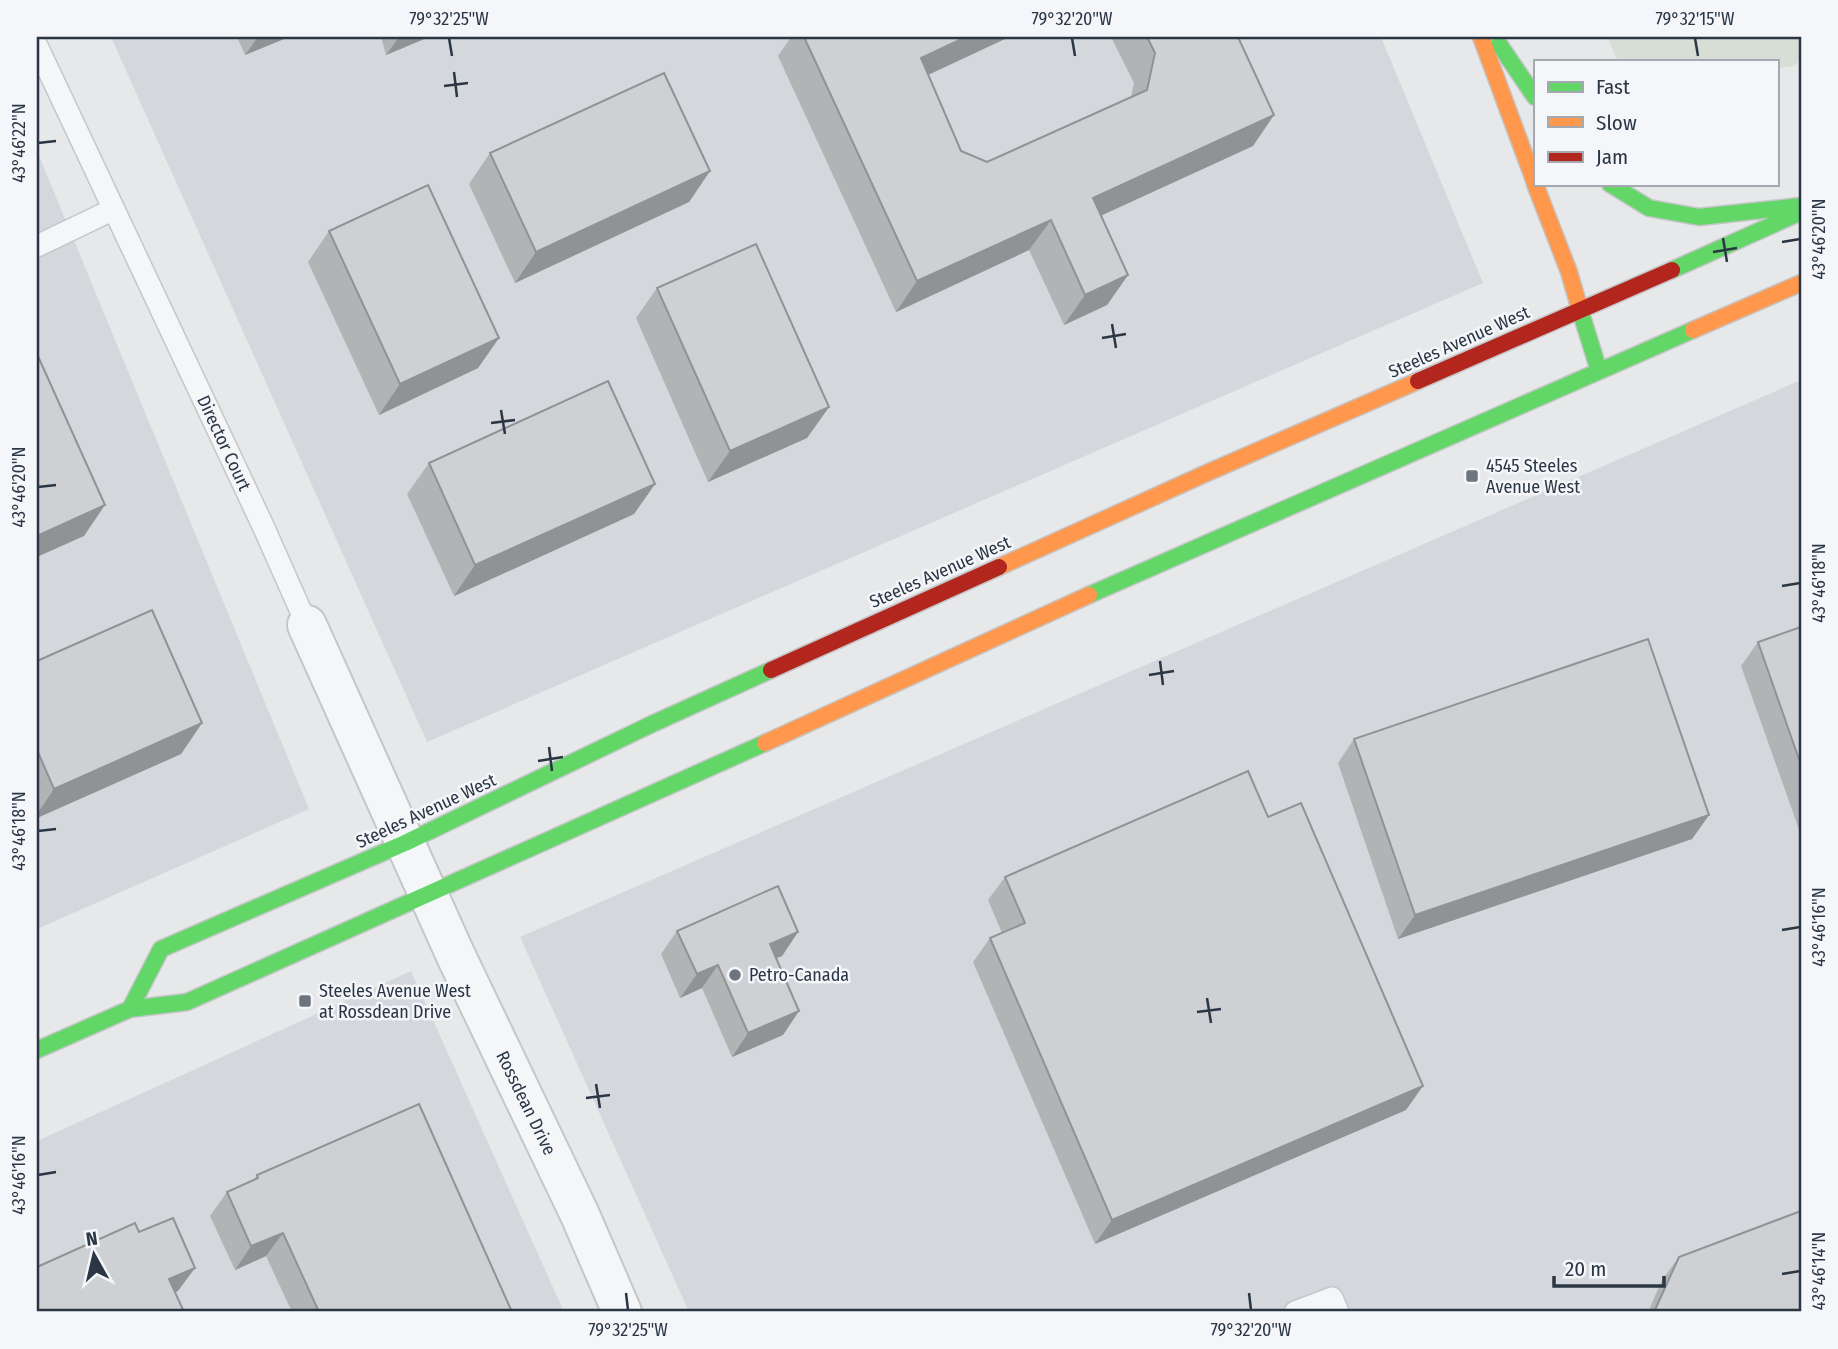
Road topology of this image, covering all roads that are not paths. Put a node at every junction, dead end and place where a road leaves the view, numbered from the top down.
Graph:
1 (1481, 37) edge
2 (1494, 37) edge
3 (37, 46) edge
4 (1534, 96) edge
5 (1534, 181) edge
6 (1536, 186) edge
7 (1613, 186) edge
8 (1801, 206) edge
9 (114, 209) junction
10 (1801, 212) edge
11 (37, 246) edge
12 (1801, 283) edge
13 (1580, 310) junction
14 (1599, 371) junction
15 (307, 625) joint
16 (405, 843) junction
17 (428, 894) junction
18 (130, 1009) junction
19 (37, 1050) edge
20 (622, 1312) edge
21 (1295, 1312) edge
22 (1338, 1312) edge

1 - 5 main road
2 - 4 main road
3 - 9 lane, Director Court
6 - 13 main road
7 - 8 main road
9 - 11 lane
9 - 15 lane, Director Court
10 - 13 main road, Steeles Avenue West
12 - 14 main road
13 - 14 main road
13 - 16 main road, Steeles Avenue West
14 - 17 main road
15 - 16 street, Director Court
16 - 17 street, Rossdean Drive
16 - 18 main road, Steeles Avenue West
17 - 18 main road
17 - 20 street, Rossdean Drive
18 - 19 main road
21 - 22 lane

